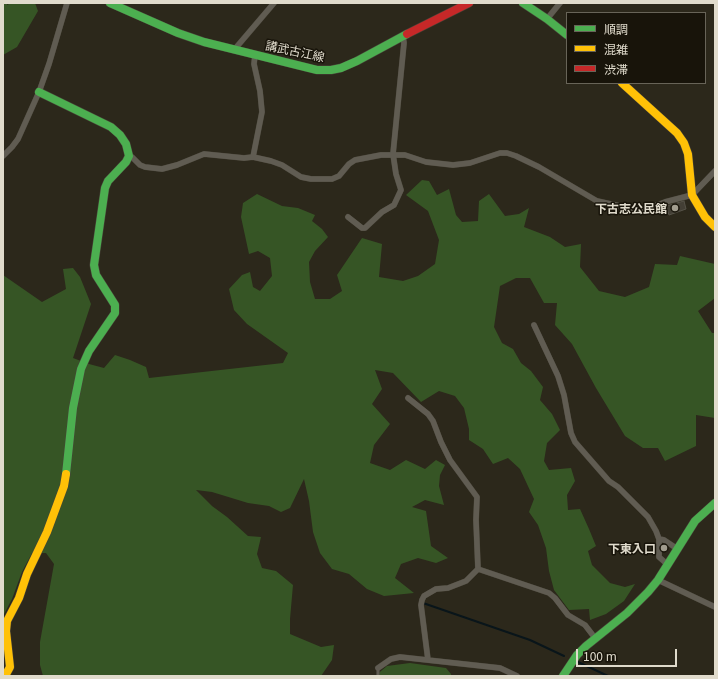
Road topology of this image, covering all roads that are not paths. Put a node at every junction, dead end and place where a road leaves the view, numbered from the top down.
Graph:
1 (67, 3) edge
2 (110, 3) edge
3 (274, 3) edge
4 (469, 3) edge
5 (523, 3) edge
6 (560, 3) edge
7 (547, 19) junction
8 (566, 34) edge
9 (402, 36) junction
10 (234, 50) junction
11 (255, 55) junction
12 (623, 84) edge
13 (39, 92) junction
14 (393, 154) junction
15 (3, 156) edge
16 (129, 156) junction
17 (253, 157) junction
18 (715, 171) edge
19 (692, 195) junction
20 (348, 217) dead end
21 (715, 227) edge
22 (534, 325) dead end
23 (408, 398) dead end
24 (715, 503) edge
25 (659, 539) junction
26 (676, 548) junction
27 (667, 564) junction
28 (478, 569) junction
29 (658, 580) junction
30 (715, 607) edge
31 (595, 638) junction
32 (428, 660) junction
33 (378, 668) joint
34 (5, 676) edge
35 (378, 676) edge
36 (517, 676) edge
37 (563, 676) edge

1 - 13 street
2 - 10 street, 講武古江線
3 - 10 street
4 - 9 street, 講武古江線
5 - 7 street
6 - 7 street
7 - 8 street
9 - 11 street, 講武古江線
9 - 14 street
10 - 11 street, 講武古江線
11 - 17 street
12 - 19 street
13 - 15 street
13 - 16 street
14 - 17 street
14 - 19 street
14 - 20 street
16 - 17 street
16 - 34 street
18 - 19 street
19 - 21 street
22 - 25 street
23 - 28 street
24 - 26 street
25 - 26 street
25 - 27 street
26 - 27 street
27 - 29 street
28 - 31 street
28 - 32 street
29 - 30 street
29 - 31 street
31 - 37 street
32 - 33 street
32 - 36 street
33 - 35 lane

